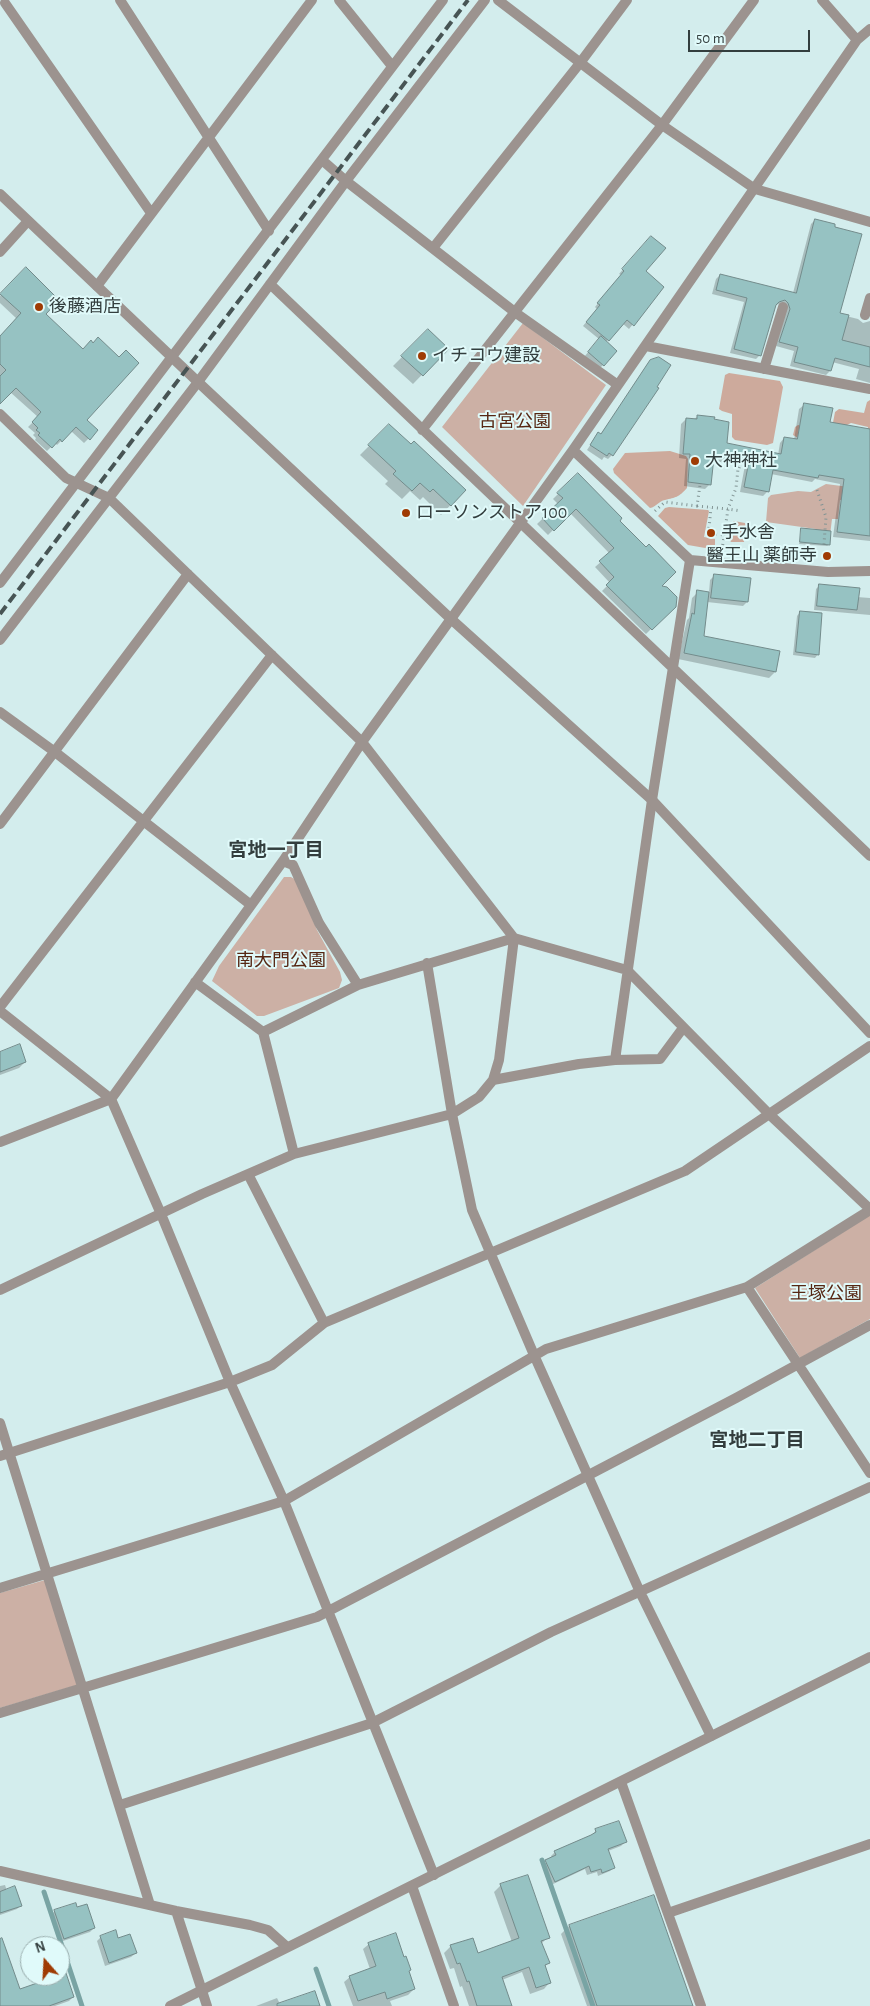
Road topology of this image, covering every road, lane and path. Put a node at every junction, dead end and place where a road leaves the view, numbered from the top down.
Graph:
1 (120, 0) edge
2 (312, 0) edge
3 (339, 0) edge
4 (443, 0) edge
5 (485, 0) edge
6 (498, 0) edge
7 (627, 0) edge
8 (754, 0) edge
9 (822, 0) edge
10 (4, 3) edge
11 (870, 29) edge
12 (857, 40) junction
13 (580, 63) junction
14 (392, 66) junction
15 (662, 125) junction
16 (209, 138) junction
17 (322, 160) junction
18 (346, 181) junction
19 (755, 189) junction
20 (0, 194) edge
21 (151, 213) junction
22 (28, 221) junction
23 (870, 222) edge
24 (269, 230) junction
25 (432, 248) junction
26 (0, 252) edge
27 (270, 284) junction
28 (97, 286) junction
29 (870, 298) edge
30 (783, 307) dead end
31 (516, 313) junction
32 (865, 314) dead end
33 (646, 346) junction
34 (172, 357) junction
35 (764, 369) junction
36 (198, 382) junction
37 (618, 385) junction
38 (870, 389) edge
39 (0, 414) edge
40 (422, 430) junction
41 (728, 449) dead end
42 (573, 450) junction
43 (744, 450) dead end
44 (738, 468) junction
45 (76, 482) junction
46 (700, 485) dead end
47 (817, 490) dead end
48 (109, 498) junction
49 (697, 506) junction
50 (711, 508) junction
51 (728, 510) junction
52 (742, 512) dead end
53 (647, 518) junction
54 (521, 522) junction
55 (709, 528) dead end
56 (716, 534) dead end
57 (724, 535) junction
58 (824, 544) dead end
59 (690, 560) junction
60 (720, 562) junction
61 (870, 571) edge
62 (188, 574) junction
63 (0, 583) edge
64 (451, 619) junction
65 (0, 640) edge
66 (272, 655) junction
67 (673, 669) junction
68 (0, 712) edge
69 (362, 742) junction
70 (55, 752) junction
71 (652, 800) junction
72 (143, 821) junction
73 (0, 824) edge
74 (870, 856) edge
75 (283, 861) junction
76 (251, 905) junction
77 (514, 938) junction
78 (427, 964) junction
79 (627, 970) junction
80 (195, 982) junction
81 (358, 985) junction
82 (0, 1007) edge
83 (0, 1012) edge
84 (682, 1028) junction
85 (263, 1032) junction
86 (870, 1033) edge
87 (870, 1046) edge
88 (615, 1060) junction
89 (493, 1080) junction
90 (111, 1099) junction
91 (452, 1114) junction
92 (769, 1114) junction
93 (0, 1142) edge
94 (294, 1154) junction
95 (248, 1174) junction
96 (870, 1209) edge
97 (161, 1214) junction
98 (490, 1254) junction
99 (747, 1287) junction
100 (0, 1290) edge
101 (324, 1323) junction
102 (870, 1325) edge
103 (534, 1356) junction
104 (798, 1364) junction
105 (230, 1382) junction
106 (0, 1423) edge
107 (5, 1455) edge
108 (870, 1473) edge
109 (587, 1474) junction
110 (870, 1487) edge
111 (284, 1502) junction
112 (48, 1574) junction
113 (0, 1588) edge
114 (640, 1592) junction
115 (327, 1612) junction
116 (870, 1657) edge
117 (83, 1689) junction
118 (0, 1713) edge
119 (372, 1723) junction
120 (711, 1736) junction
121 (621, 1782) junction
122 (120, 1805) junction
123 (870, 1844) edge
124 (0, 1871) edge
125 (434, 1875) junction
126 (412, 1886) junction
127 (150, 1905) junction
128 (176, 1911) junction
129 (668, 1914) junction
130 (287, 1947) junction
131 (202, 1990) junction
132 (170, 2006) edge
133 (208, 2006) edge
134 (454, 2006) edge
135 (700, 2006) edge

1 - 16 street
2 - 16 street
3 - 14 street
4 - 14 street
5 - 18 street
6 - 13 street
7 - 13 street
8 - 15 street
9 - 12 street
10 - 21 street
11 - 12 street
12 - 19 street
13 - 15 street
13 - 25 street
14 - 17 street
15 - 19 street
15 - 31 street
16 - 21 street
16 - 24 street
17 - 18 street
17 - 24 street
18 - 25 street
18 - 27 street
19 - 23 street
19 - 33 street
20 - 22 street
21 - 28 street
22 - 26 street
22 - 28 street
24 - 34 street
25 - 31 street
27 - 36 street
27 - 40 street
28 - 34 street
29 - 32 street
30 - 35 street
31 - 37 street
31 - 40 street
33 - 35 street
33 - 37 street
34 - 36 street
34 - 45 street
35 - 38 street
36 - 48 street
36 - 64 street
37 - 42 street
39 - 45 street
40 - 54 street
41 - 44 path
42 - 53 street
42 - 54 street
43 - 44 path
44 - 51 path
45 - 48 street
45 - 63 street
46 - 49 path
47 - 58 path
48 - 62 street
48 - 65 street
49 - 50 path
49 - 53 path
50 - 51 path
50 - 55 path
51 - 52 path
51 - 57 path
53 - 59 street
54 - 64 street
54 - 67 street
56 - 57 path
57 - 60 path
59 - 60 street
59 - 67 street
60 - 61 street
62 - 66 street
62 - 70 street
64 - 69 street
64 - 71 street
66 - 69 street
66 - 72 street
67 - 71 street
67 - 74 street
68 - 70 street
69 - 75 street
69 - 77 street
70 - 72 street
70 - 73 street
71 - 79 street
71 - 86 street
72 - 76 street
72 - 82 street
75 - 76 street
75 - 81 street
76 - 80 street
77 - 78 street
77 - 79 street
77 - 89 street
78 - 81 street
78 - 91 street
79 - 84 street
79 - 88 street
80 - 85 street
80 - 90 street
81 - 85 street
83 - 90 street
84 - 88 street
84 - 92 street
85 - 94 street
87 - 92 street
88 - 89 street
89 - 91 street
90 - 93 street
90 - 97 street
91 - 94 street
91 - 98 street
92 - 96 street
92 - 98 street
94 - 95 street
95 - 97 street
95 - 101 street
96 - 99 street
97 - 100 street
97 - 105 street
98 - 101 street
98 - 103 street
99 - 103 street
99 - 104 street
101 - 105 street
102 - 104 street
103 - 109 street
103 - 111 street
104 - 108 street
104 - 109 street
105 - 107 street
105 - 111 street
106 - 107 street
107 - 112 street
109 - 114 street
109 - 115 street
110 - 114 street
111 - 112 street
111 - 115 street
112 - 113 street
112 - 117 street
114 - 119 street
114 - 120 street
115 - 117 street
115 - 119 street
116 - 120 street
117 - 118 street
117 - 122 street
119 - 122 street
119 - 125 street
120 - 121 street
121 - 125 street
121 - 129 street
122 - 127 street
123 - 129 street
124 - 127 street
125 - 126 street
126 - 130 street
126 - 134 street
127 - 128 street
128 - 130 street
128 - 131 street
129 - 135 street
130 - 131 street
131 - 132 street
131 - 133 street

